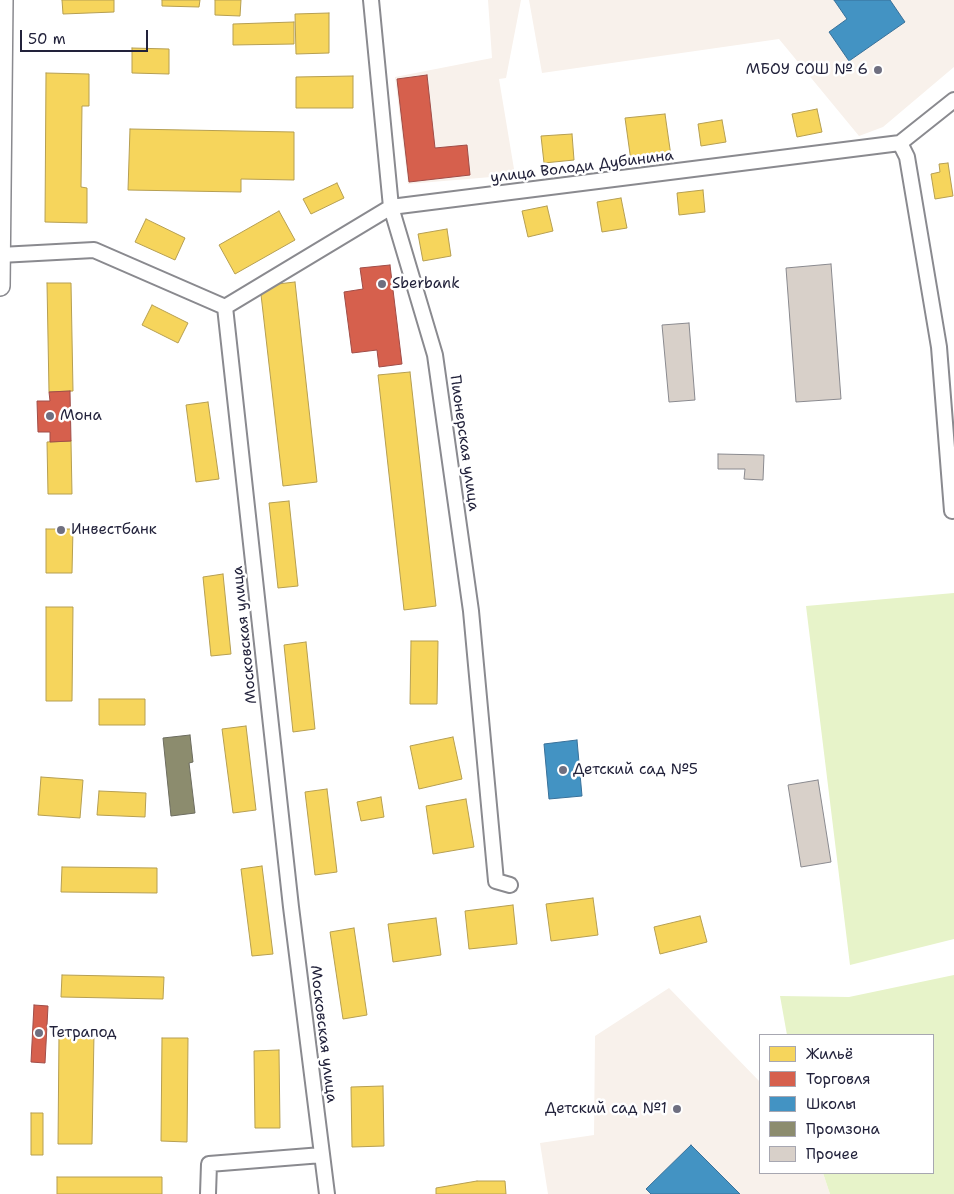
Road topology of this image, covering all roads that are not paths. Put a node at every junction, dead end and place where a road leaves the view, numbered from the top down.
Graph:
1 (3, 0) edge
2 (370, 0) edge
3 (954, 100) edge
4 (900, 144) junction
5 (391, 207) junction
6 (0, 255) edge
7 (0, 286) edge
8 (225, 307) junction
9 (952, 510) dead end
10 (510, 885) dead end
11 (322, 1156) junction
12 (208, 1194) edge
13 (326, 1194) edge

1 - 6 main road
2 - 5 street, Пионерская улица
3 - 4 street
4 - 5 street, улица Володи Дубинина
4 - 9 street
5 - 8 street, улица Володи Дубинина
5 - 10 street, Пионерская улица
6 - 7 main road
6 - 8 street
8 - 11 street, Московская улица
11 - 12 street
11 - 13 street, Московская улица

